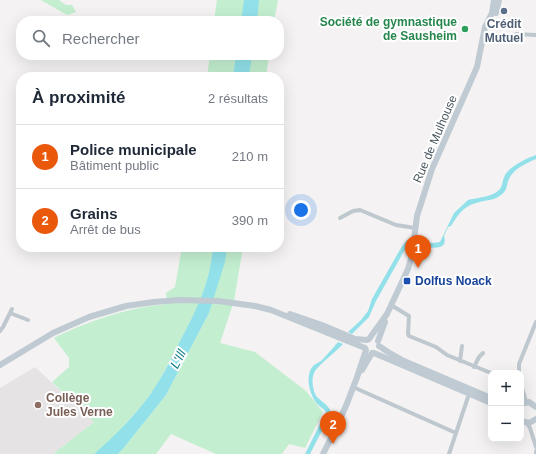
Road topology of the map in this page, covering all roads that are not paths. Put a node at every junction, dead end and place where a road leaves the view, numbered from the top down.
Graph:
1 (494, 0) edge
2 (499, 0) edge
3 (536, 35) edge
4 (483, 42) junction
5 (511, 42) dead end
6 (340, 218) dead end
7 (415, 228) junction
8 (391, 305) junction
9 (387, 314) junction
10 (28, 320) dead end
11 (536, 322) edge
12 (0, 330) edge
13 (368, 339) junction
14 (350, 340) junction
15 (378, 343) junction
16 (462, 346) dead end
17 (369, 351) junction
18 (482, 353) dead end
19 (460, 360) junction
20 (0, 365) edge
21 (474, 367) junction
22 (519, 370) edge
23 (488, 372) edge
24 (353, 387) junction
25 (470, 392) junction
26 (488, 397) edge
27 (488, 401) edge
28 (524, 403) edge
29 (536, 407) edge
30 (529, 423) edge
31 (456, 433) junction
32 (536, 447) edge
33 (536, 451) edge
34 (323, 454) edge
35 (449, 454) edge
36 (536, 454) edge

1 - 4 main road, Rue de Mulhouse
2 - 4 main road, Rue de Mulhouse
3 - 5 street
4 - 7 main road, Rue de Mulhouse
6 - 7 street
7 - 8 main road, Rue de Mulhouse
8 - 9 main road, Rue de Mulhouse
8 - 19 street
9 - 13 main road, Rue de Mulhouse
9 - 15 main road, Rue de Mulhouse
10 - 12 street
11 - 22 street
13 - 14 main road
13 - 15 main road
13 - 17 main road
14 - 17 main road
14 - 20 main road
15 - 17 main road
15 - 25 main road
16 - 19 street
17 - 24 main road
17 - 25 main road
18 - 21 street
19 - 21 street
21 - 23 street
24 - 31 street
24 - 34 main road
25 - 26 main road
25 - 27 main road
25 - 31 street
28 - 29 main road
30 - 32 street
31 - 35 street
33 - 36 street

